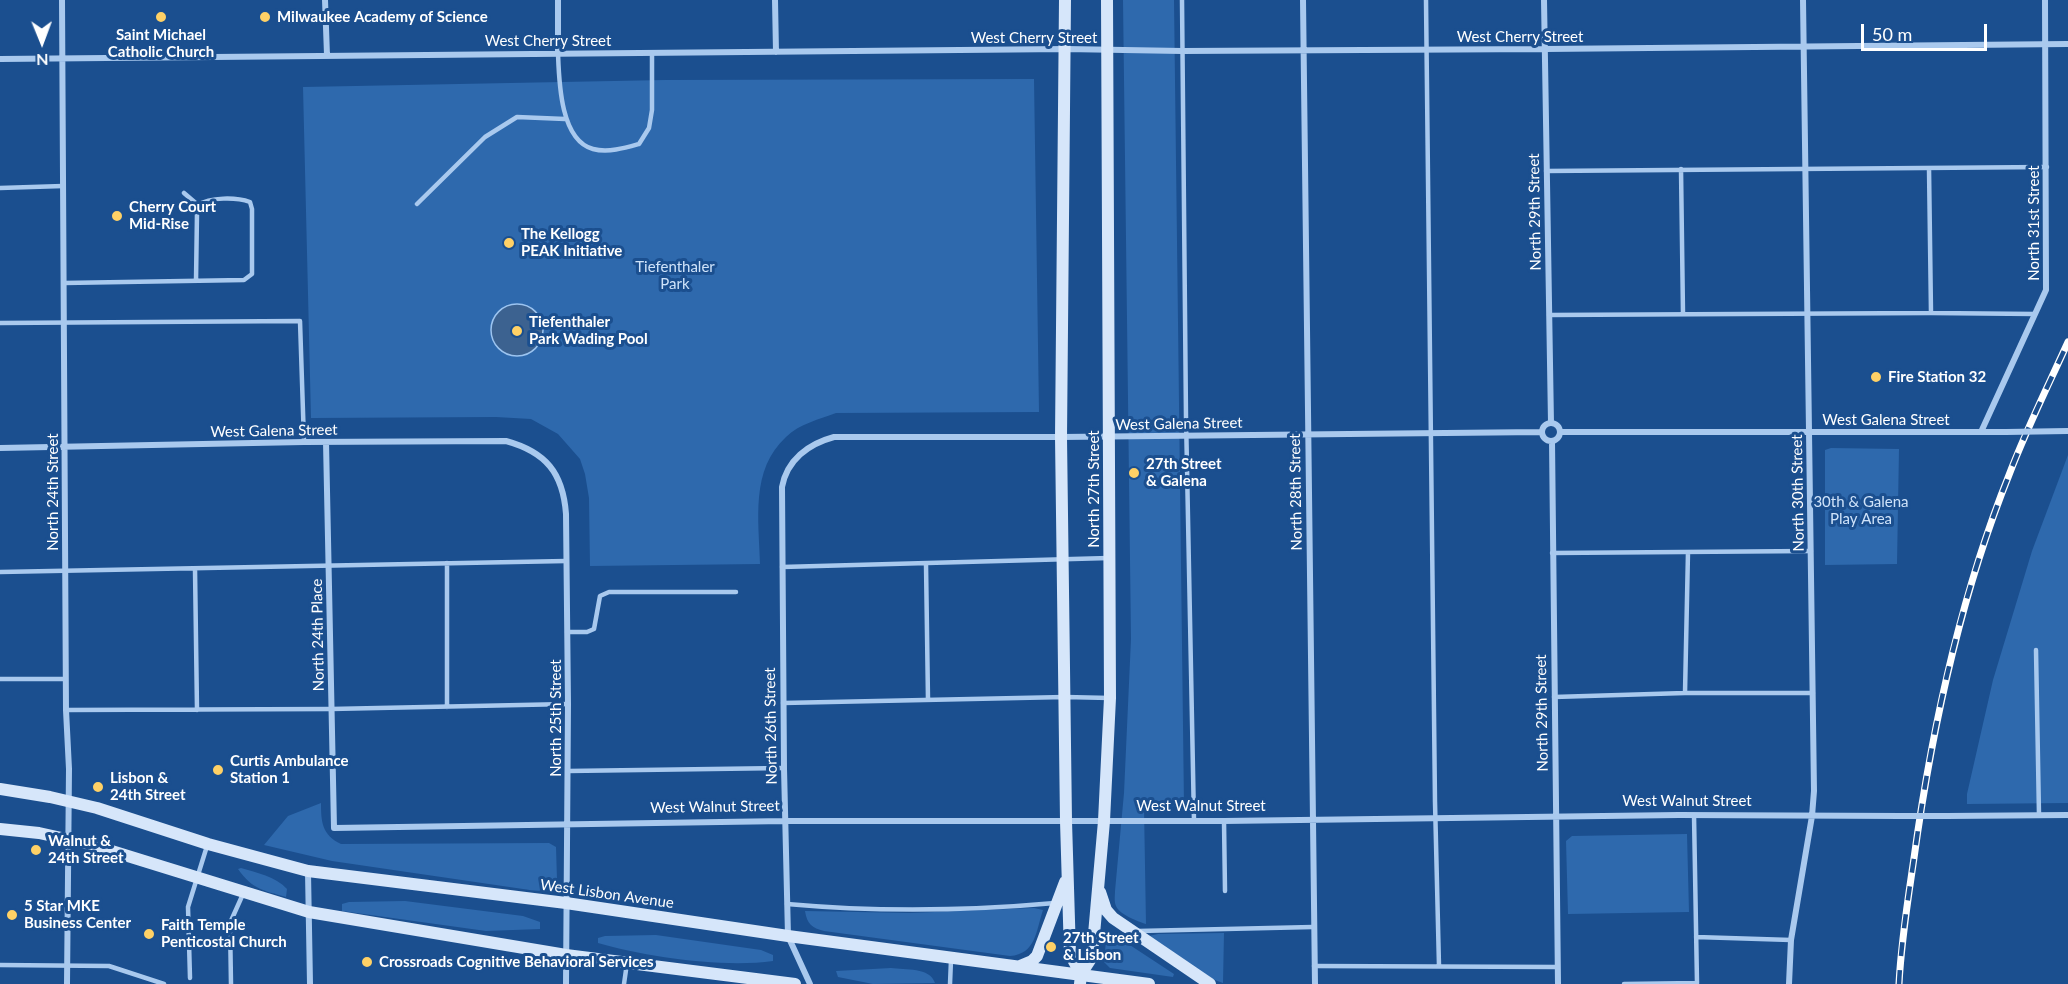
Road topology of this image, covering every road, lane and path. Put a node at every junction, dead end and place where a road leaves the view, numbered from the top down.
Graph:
1 (62, 0) edge
2 (325, 0) edge
3 (558, 0) edge
4 (775, 0) edge
5 (1065, 0) edge
6 (1107, 0) edge
7 (1182, 0) edge
8 (1303, 0) edge
9 (1426, 0) edge
10 (1544, 0) edge
11 (1803, 0) edge
12 (2045, 0) edge
13 (2046, 44) junction
14 (2068, 44) edge
15 (1803, 46) junction
16 (1066, 49) junction
17 (1427, 49) junction
18 (1545, 49) junction
19 (1108, 50) junction
20 (1304, 50) junction
21 (1182, 51) junction
22 (776, 52) junction
23 (558, 53) junction
24 (652, 53) junction
25 (327, 55) junction
26 (62, 58) junction
27 (0, 59) edge
28 (566, 119) junction
29 (1805, 167) junction
30 (2047, 167) junction
31 (1929, 168) junction
32 (1682, 169) junction
33 (1546, 171) junction
34 (63, 186) junction
35 (0, 188) edge
36 (184, 193) dead end
37 (417, 204) dead end
38 (198, 205) junction
39 (196, 281) junction
40 (64, 284) junction
41 (1808, 313) junction
42 (1930, 313) junction
43 (1683, 314) junction
44 (2035, 314) junction
45 (1549, 315) junction
46 (0, 323) edge
47 (64, 323) junction
48 (1551, 423) junction
49 (2068, 431) edge
50 (1542, 432) junction
51 (1560, 432) junction
52 (1809, 432) junction
53 (1981, 432) junction
54 (1431, 433) junction
55 (1186, 435) junction
56 (1308, 435) junction
57 (1109, 436) junction
58 (1061, 437) junction
59 (1552, 441) junction
60 (304, 442) junction
61 (326, 442) junction
62 (65, 447) junction
63 (0, 448) edge
64 (543, 459) joint
65 (790, 465) joint
66 (1811, 551) junction
67 (1688, 552) junction
68 (1552, 553) junction
69 (1109, 558) junction
70 (1063, 560) junction
71 (566, 561) junction
72 (447, 563) junction
73 (926, 564) junction
74 (328, 565) junction
75 (781, 567) junction
76 (195, 568) junction
77 (0, 572) edge
78 (65, 572) junction
79 (736, 592) dead end
80 (567, 632) junction
81 (2036, 650) dead end
82 (0, 679) edge
83 (65, 679) junction
84 (1686, 693) junction
85 (1813, 693) junction
86 (1065, 697) junction
87 (1554, 697) junction
88 (1110, 698) junction
89 (928, 700) junction
90 (568, 704) junction
91 (783, 704) junction
92 (447, 707) junction
93 (331, 709) junction
94 (66, 710) junction
95 (196, 710) junction
96 (784, 768) junction
97 (568, 771) junction
98 (0, 789) edge
99 (69, 801) junction
100 (1694, 815) junction
101 (2039, 815) junction
102 (2068, 815) edge
103 (1812, 816) junction
104 (1556, 817) junction
105 (1436, 819) junction
106 (1312, 820) junction
107 (785, 821) junction
108 (1066, 821) junction
109 (1104, 821) junction
110 (1194, 821) junction
111 (1224, 821) junction
112 (567, 824) junction
113 (334, 828) joint
114 (0, 829) edge
115 (68, 838) junction
116 (208, 844) junction
117 (308, 871) junction
118 (1068, 875) junction
119 (198, 877) junction
120 (1098, 879) junction
121 (244, 891) junction
122 (1225, 891) dead end
123 (1057, 902) junction
124 (566, 903) junction
125 (787, 904) junction
126 (309, 912) junction
127 (1313, 927) junction
128 (1132, 931) junction
129 (788, 936) junction
130 (1696, 937) junction
131 (1791, 940) junction
132 (566, 955) junction
133 (951, 957) junction
134 (627, 963) junction
135 (67, 964) junction
136 (0, 965) edge
137 (1020, 966) junction
138 (1314, 966) junction
139 (1439, 966) junction
140 (1557, 967) junction
141 (190, 978) dead end
142 (1081, 979) edge
143 (67, 984) edge
144 (164, 984) edge
145 (231, 984) edge
146 (310, 984) edge
147 (566, 984) edge
148 (624, 984) edge
149 (795, 984) edge
150 (810, 984) edge
151 (950, 984) edge
152 (1071, 984) edge
153 (1149, 984) edge
154 (1210, 984) edge
155 (1315, 984) edge
156 (1558, 984) edge
157 (1624, 984) edge
158 (1789, 984) edge

1 - 26 street, North 24th Street
2 - 25 street
3 - 23 street
4 - 22 street
5 - 16 main road
6 - 19 main road, North 27th Street
7 - 21 lane
8 - 20 street, North 28th Street
9 - 17 lane
10 - 18 street, North 29th Street
11 - 15 street, North 30th Street
12 - 13 street, North 31st Street
13 - 14 street, West Cherry Street
13 - 15 street, West Cherry Street
13 - 30 street, North 31st Street
15 - 18 street, West Cherry Street
15 - 29 street, North 30th Street
16 - 19 street, West Cherry Street
16 - 22 street, West Cherry Street
16 - 58 main road
17 - 18 street, West Cherry Street
17 - 20 street, West Cherry Street
17 - 54 lane
18 - 33 street, North 29th Street
19 - 21 street, West Cherry Street
19 - 57 main road, North 27th Street
20 - 21 street, West Cherry Street
20 - 56 street, North 28th Street
21 - 55 lane
22 - 24 street, West Cherry Street
23 - 24 street, West Cherry Street
23 - 25 street, West Cherry Street
23 - 28 lane
24 - 28 lane
25 - 26 street, West Cherry Street
26 - 27 street, West Cherry Street
26 - 34 street, North 24th Street
28 - 37 lane
29 - 31 lane
29 - 32 lane
29 - 41 street, North 30th Street
30 - 31 lane
30 - 44 street, North 31st Street
31 - 42 lane
32 - 33 lane
32 - 43 lane
33 - 45 street, North 29th Street
34 - 35 lane
34 - 40 street, North 24th Street
36 - 38 lane
38 - 39 lane
38 - 39 lane
39 - 40 lane
40 - 47 street, North 24th Street
41 - 42 lane
41 - 43 lane
41 - 52 street, North 30th Street
42 - 44 lane
43 - 45 lane
44 - 53 street, North 31st Street
45 - 48 street, North 29th Street
46 - 47 lane
47 - 60 lane
47 - 62 street, North 24th Street
48 - 50 street
48 - 51 street
49 - 53 street, West Galena Street, bridge
50 - 54 street, West Galena Street
50 - 59 street
51 - 52 street, West Galena Street
51 - 59 street
52 - 53 street, West Galena Street
52 - 66 street, North 30th Street
54 - 56 street, West Galena Street
54 - 105 lane
55 - 56 street, West Galena Street
55 - 57 street, West Galena Street
55 - 110 lane
56 - 106 street, North 28th Street
57 - 58 street, West Galena Street
57 - 69 main road, North 27th Street
58 - 65 street, West Galena Street
58 - 70 main road
59 - 68 street, North 29th Street
60 - 61 street, West Galena Street
60 - 62 street, West Galena Street
61 - 64 street, West Galena Street
61 - 74 street, North 24th Place
62 - 63 street, West Galena Street
62 - 78 street, North 24th Street
64 - 71 street, North 25th Street
65 - 75 street, North 26th Street
66 - 67 lane
66 - 85 street, North 30th Street
67 - 68 lane
67 - 84 lane
68 - 87 street, North 29th Street
69 - 70 lane
69 - 88 main road, North 27th Street
70 - 73 lane
70 - 86 main road
71 - 72 lane
71 - 80 street, North 25th Street
72 - 74 lane
72 - 92 lane
73 - 75 lane
73 - 89 lane
74 - 76 lane
74 - 93 street, North 24th Place
75 - 91 street, North 26th Street
76 - 78 lane
76 - 95 lane
77 - 78 lane
78 - 83 street, North 24th Street
79 - 80 lane
80 - 90 street, North 25th Street
81 - 101 lane
82 - 83 lane
83 - 94 street, North 24th Street
84 - 85 lane
84 - 87 lane
85 - 103 street, North 30th Street
86 - 88 lane
86 - 89 lane
86 - 108 main road
87 - 104 street, North 29th Street
88 - 109 main road, North 27th Street
89 - 91 lane
90 - 92 lane
90 - 97 street, North 25th Street
91 - 96 street, North 26th Street
92 - 93 lane
93 - 95 lane
93 - 113 street, North 24th Place
94 - 95 lane
94 - 99 street, North 24th Street
96 - 97 lane
96 - 107 street, North 26th Street
97 - 112 street, North 25th Street
98 - 99 main road
99 - 115 street, North 24th Street
99 - 116 main road, West Lisbon Avenue
100 - 103 street, West Walnut Street
100 - 104 street, West Walnut Street
100 - 130 lane
101 - 102 street, West Walnut Street
101 - 103 street, West Walnut Street, bridge
103 - 131 street, North 30th Street
104 - 105 street, West Walnut Street
104 - 140 street, North 29th Street
105 - 106 street, West Walnut Street
105 - 139 lane
106 - 111 street, West Walnut Street
106 - 127 street, North 28th Street
107 - 108 street, West Walnut Street
107 - 112 street, West Walnut Street
107 - 125 street, North 26th Street
108 - 109 street, West Walnut Street
108 - 118 main road
109 - 110 street, West Walnut Street
109 - 120 main road, North 27th Street
110 - 111 street, West Walnut Street
111 - 122 lane
112 - 113 street, West Walnut Street
112 - 124 street, North 25th Street
114 - 115 main road
115 - 119 main road
115 - 135 street, North 24th Street
116 - 117 main road, West Lisbon Avenue
116 - 119 lane
117 - 124 main road, West Lisbon Avenue
117 - 126 street
118 - 123 main road
118 - 142 main road
119 - 121 main road
119 - 141 lane
120 - 128 main road
120 - 142 main road, North 27th Street
121 - 126 main road
121 - 145 lane
123 - 125 lane
123 - 137 main road
124 - 129 main road, West Lisbon Avenue
124 - 132 street, North 25th Street
125 - 129 street, North 26th Street
126 - 132 main road
126 - 146 street
127 - 128 lane
127 - 138 street, North 28th Street
128 - 154 main road
129 - 133 main road, West Lisbon Avenue
129 - 150 street, North 26th Street
130 - 131 lane
130 - 157 lane
131 - 158 street, North 30th Street
132 - 134 main road
132 - 147 street, North 25th Street
133 - 137 main road, West Lisbon Avenue
133 - 151 lane
134 - 148 lane
134 - 149 main road
135 - 136 lane
135 - 143 street, North 24th Street
135 - 144 lane
137 - 142 main road, West Lisbon Avenue
138 - 139 lane
138 - 155 street, North 28th Street
139 - 140 lane
140 - 156 street, North 29th Street
142 - 152 main road
142 - 153 main road, West Lisbon Avenue

